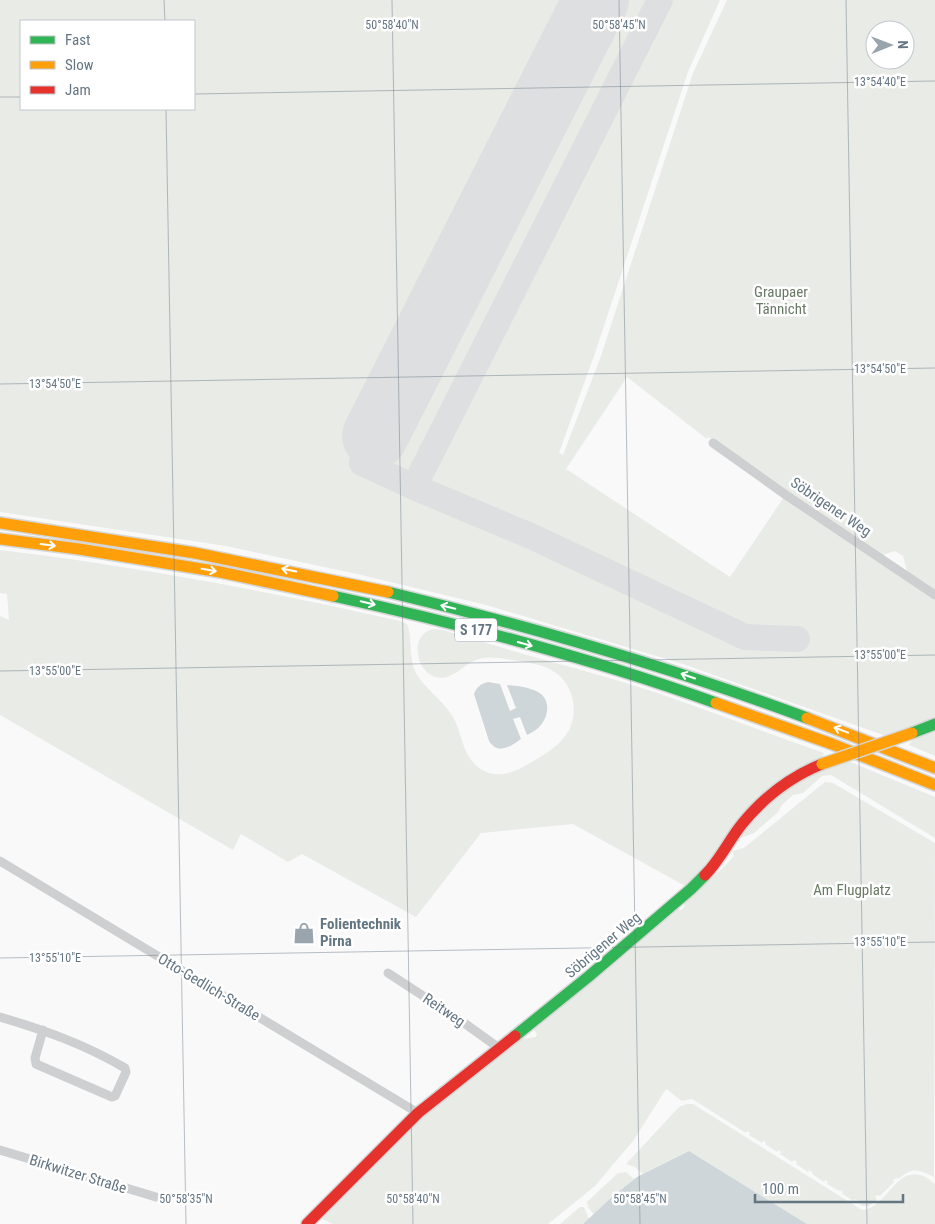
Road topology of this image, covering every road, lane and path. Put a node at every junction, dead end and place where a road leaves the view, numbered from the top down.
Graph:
1 (712, 443) dead end
2 (0, 523) edge
3 (0, 539) edge
4 (935, 595) edge
5 (935, 724) edge
6 (935, 768) edge
7 (935, 786) edge
8 (0, 862) edge
9 (388, 973) dead end
10 (0, 1017) edge
11 (43, 1030) junction
12 (499, 1048) junction
13 (418, 1113) junction
14 (0, 1150) edge
15 (156, 1197) dead end
16 (307, 1224) edge

1 - 4 street, Söbrigener Weg
6 -> 2 main road, S 177
3 -> 7 main road, S 177
5 - 12 main road, Söbrigener Weg, bridge
8 - 13 street, Otto-Gedlich-Straße
9 - 12 street, Reitweg
10 - 11 street
11 - 11 street
12 - 13 main road, Söbrigener Weg
13 - 16 main road, Söbrigener Weg
14 - 15 street, Birkwitzer Straße

